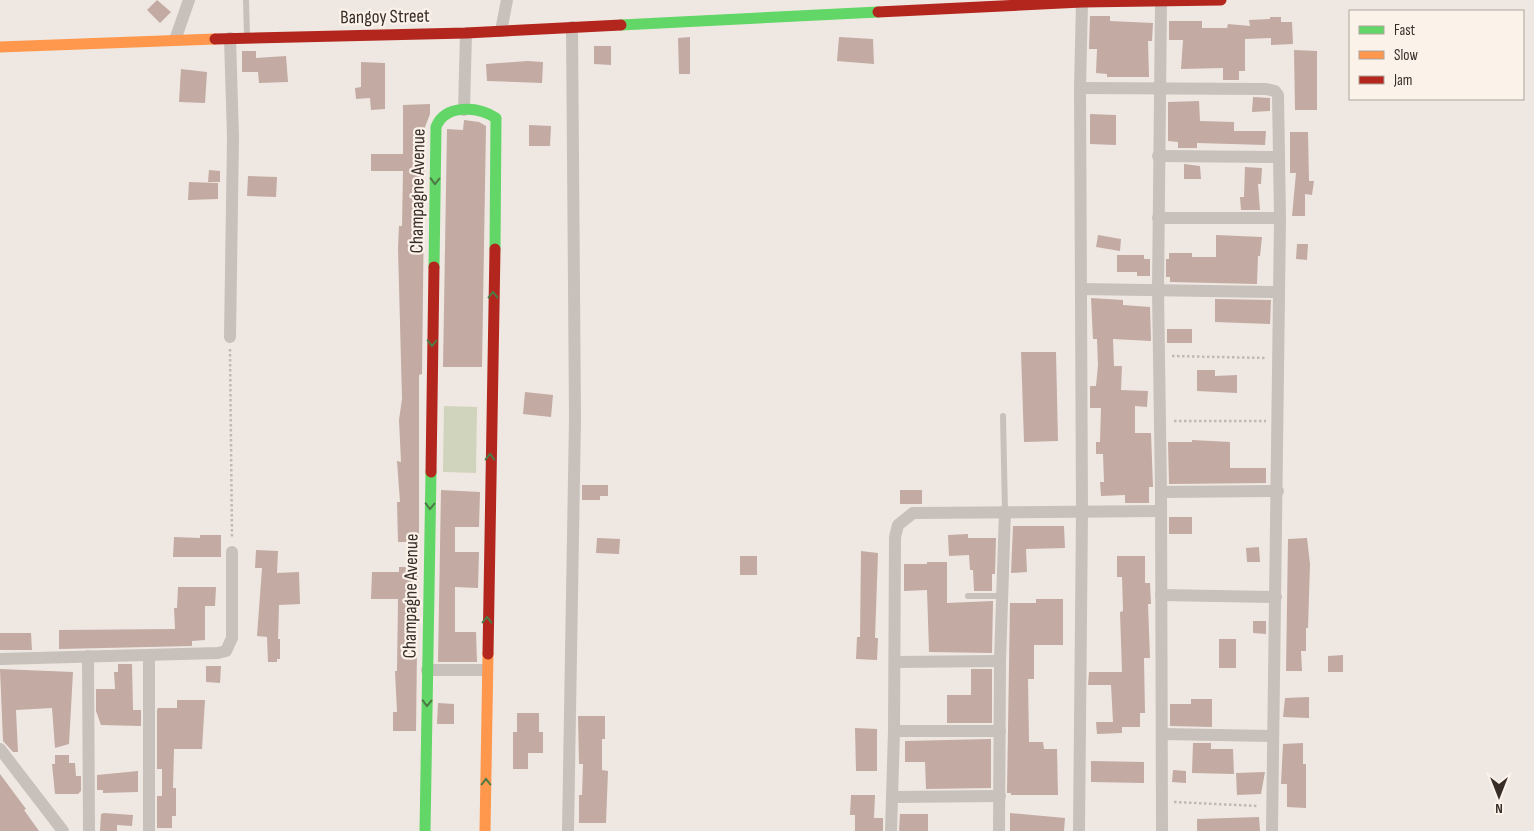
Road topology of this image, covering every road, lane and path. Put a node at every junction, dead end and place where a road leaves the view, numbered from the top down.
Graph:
1 (189, 0) edge
2 (246, 0) edge
3 (507, 0) edge
4 (1221, 0) edge
5 (1082, 1) edge
6 (1160, 2) junction
7 (978, 4) edge
8 (572, 28) junction
9 (501, 31) junction
10 (466, 33) junction
11 (247, 37) junction
12 (230, 38) junction
13 (175, 40) junction
14 (0, 47) edge
15 (1080, 88) junction
16 (1158, 89) junction
17 (464, 110) junction
18 (1158, 156) junction
19 (1278, 157) junction
20 (1158, 218) junction
21 (1280, 218) junction
22 (1081, 290) junction
23 (1158, 290) junction
24 (1278, 292) junction
25 (230, 337) joint
26 (1160, 356) junction
27 (1278, 358) junction
28 (1003, 416) dead end
29 (1160, 421) junction
30 (1277, 421) junction
31 (1278, 491) junction
32 (1162, 492) junction
33 (1082, 510) junction
34 (1005, 511) junction
35 (1161, 511) junction
36 (232, 552) joint
37 (1162, 595) junction
38 (968, 596) dead end
39 (1001, 596) junction
40 (1276, 597) junction
41 (149, 655) junction
42 (88, 656) junction
43 (0, 659) edge
44 (1000, 661) junction
45 (895, 662) junction
46 (427, 670) junction
47 (486, 670) junction
48 (894, 731) junction
49 (1000, 731) junction
50 (1162, 734) junction
51 (1272, 736) junction
52 (0, 749) edge
53 (1000, 796) junction
54 (892, 797) junction
55 (1162, 802) junction
56 (1272, 806) junction
57 (63, 831) edge
58 (89, 831) edge
59 (150, 831) edge
60 (425, 831) edge
61 (485, 831) edge
62 (568, 831) edge
63 (891, 831) edge
64 (999, 831) edge
65 (1079, 831) edge
66 (1162, 831) edge
67 (1272, 831) edge

1 - 13 street
2 - 11 lane
3 - 9 street
4 - 6 street, Bangoy Street
5 - 6 street, Bangoy Street
5 - 7 street, Bangoy Street
5 - 15 street
6 - 16 street
7 - 8 street, Bangoy Street
8 - 9 street, Bangoy Street
8 - 62 street
9 - 10 street, Bangoy Street
10 - 11 street, Bangoy Street
10 - 17 street
11 - 12 street, Bangoy Street
12 - 13 street, Bangoy Street
12 - 25 street
13 - 14 street, Bangoy Street
15 - 16 street
15 - 22 street
16 - 18 street
16 - 19 street
17 -> 46 street, Champagne Avenue
47 -> 17 street, Champagne Avenue
18 - 19 street
18 - 20 street
19 - 21 street
20 - 21 street
20 - 23 street
21 - 24 street
22 - 23 street
22 - 33 street
23 - 24 street
23 - 26 street
24 - 27 street
25 - 36 path
26 - 27 path
26 - 29 street
27 - 30 street
28 - 34 lane
29 - 30 path
29 - 32 street
30 - 31 street
31 - 32 street
31 - 40 street
32 - 35 street
33 - 34 street
33 - 35 street
33 - 65 street
34 - 39 street
34 - 45 street
35 - 37 street
36 - 41 street
37 - 40 street
37 - 50 street
38 - 39 lane
39 - 44 street
40 - 51 street
41 - 42 street
41 - 59 street
42 - 43 street
42 - 58 street
44 - 45 street
44 - 49 street
45 - 48 street
46 - 47 street
46 -> 60 street, Champagne Avenue
61 -> 47 street, Champagne Avenue
48 - 49 street
48 - 54 street
49 - 53 street
50 - 51 street
50 - 55 street
51 - 56 street
52 - 57 street
53 - 54 street
53 - 64 street
54 - 63 street
55 - 56 path
55 - 66 street
56 - 67 street

